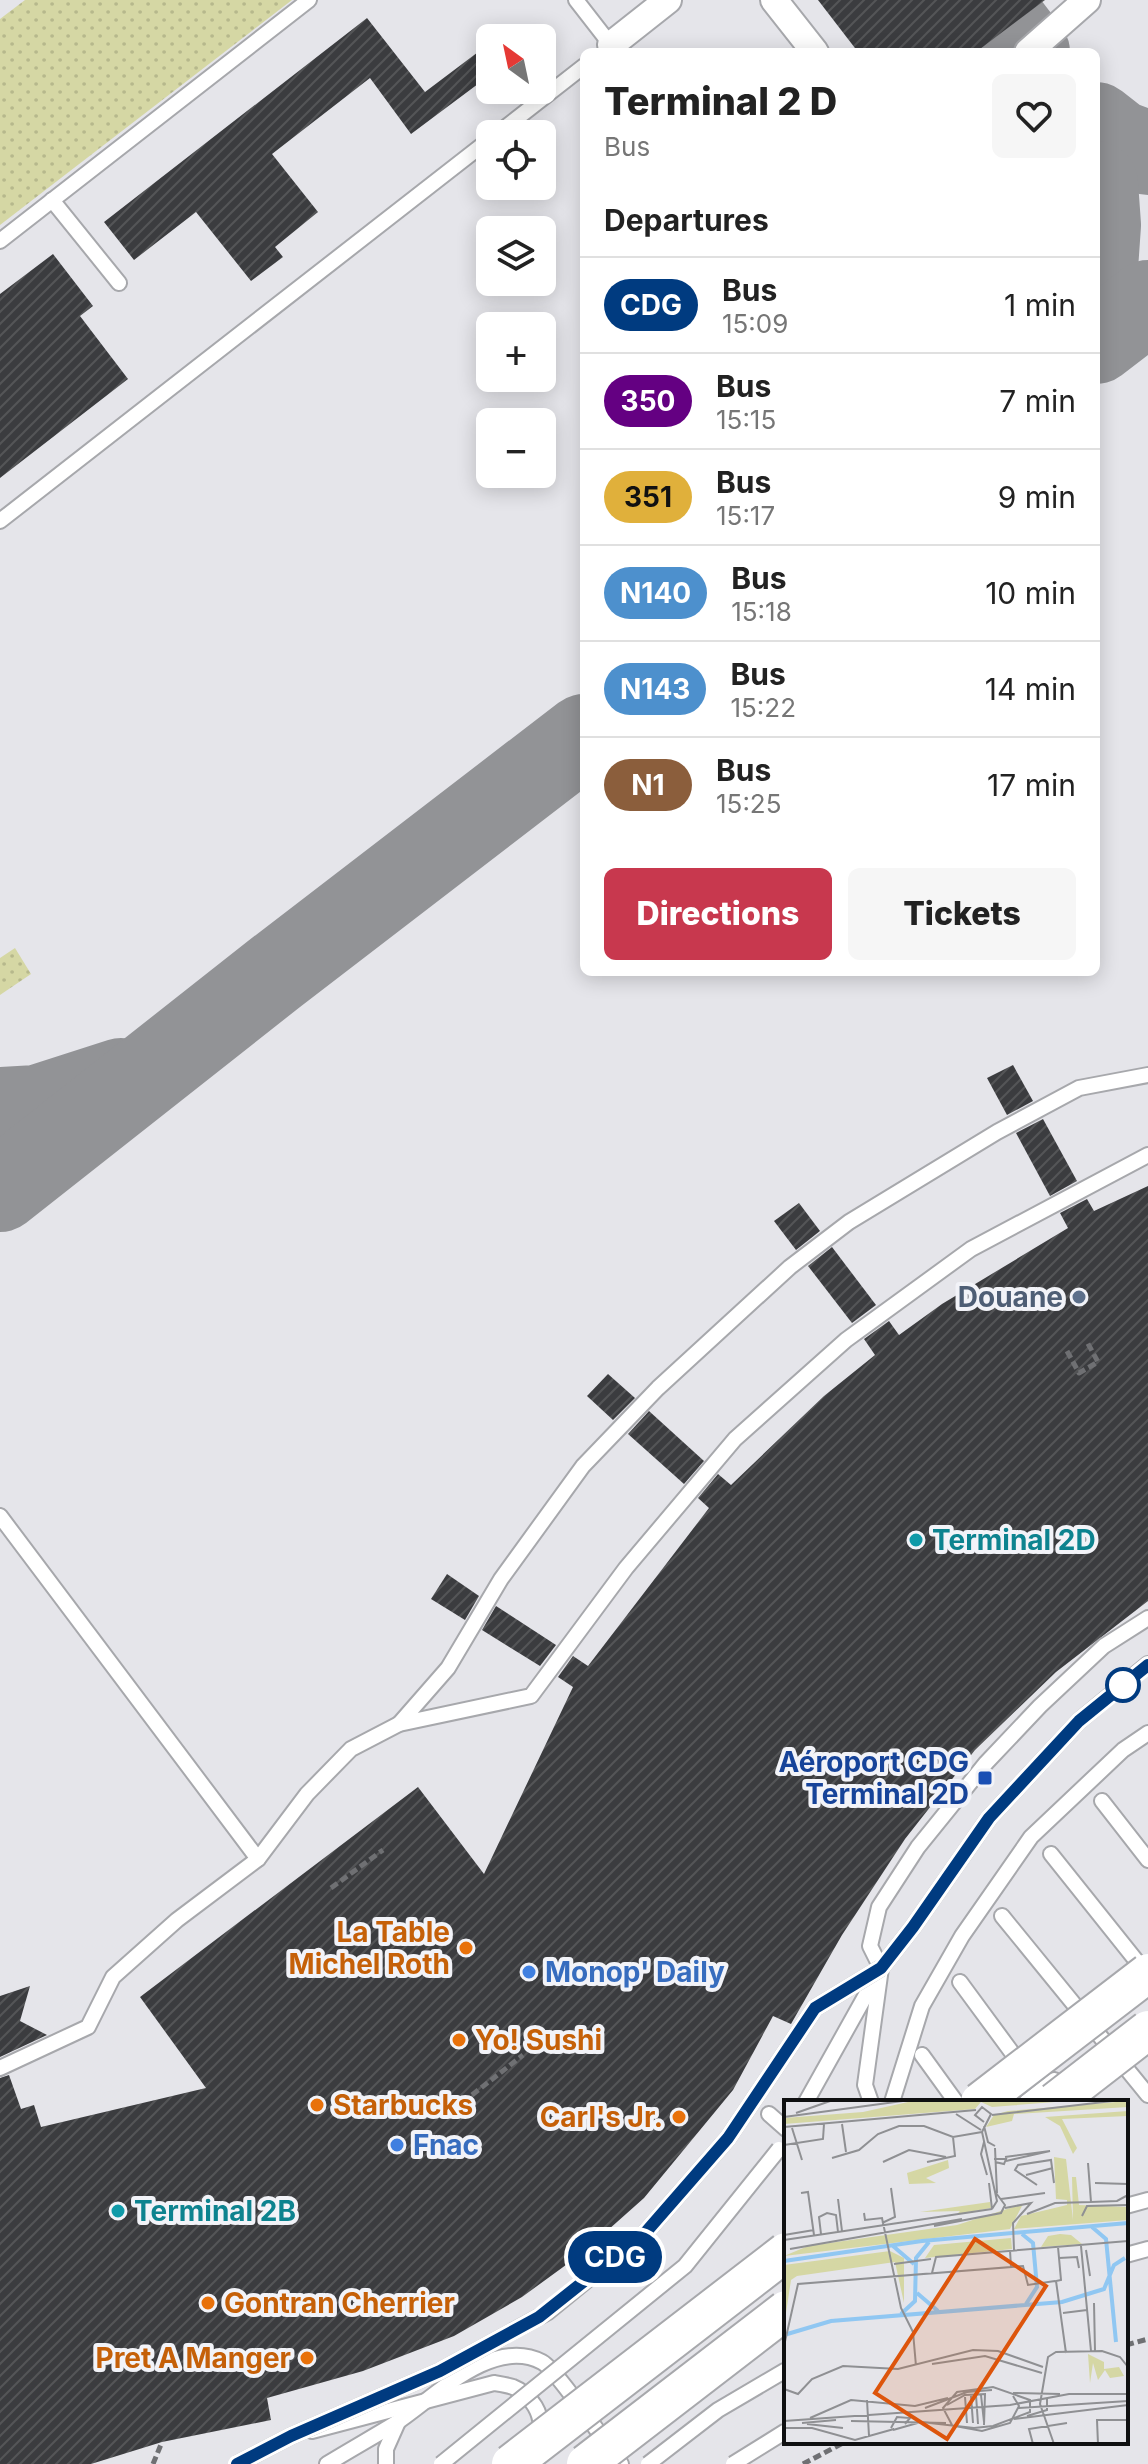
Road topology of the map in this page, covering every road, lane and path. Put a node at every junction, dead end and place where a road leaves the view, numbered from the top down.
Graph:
1 (309, 0) edge
2 (576, 0) edge
3 (668, 0) edge
4 (774, 0) edge
5 (1087, 0) edge
6 (606, 48) edge
7 (812, 48) edge
8 (1033, 48) edge
9 (580, 69) edge
10 (515, 120) edge
11 (476, 150) edge
12 (52, 200) junction
13 (0, 241) edge
14 (119, 283) dead end
15 (0, 521) edge
16 (1148, 1075) edge
17 (1148, 1155) edge
18 (1086, 1340) dead end
19 (1067, 1351) dead end
20 (0, 1516) edge
21 (1148, 1618) edge
22 (1148, 1664) edge
23 (399, 1724) junction
24 (1148, 1733) edge
25 (1102, 1801) dead end
26 (383, 1850) dead end
27 (1051, 1854) dead end
28 (258, 1859) junction
29 (1148, 1860) edge
30 (331, 1888) dead end
31 (1002, 1916) dead end
32 (881, 1968) junction
33 (1146, 1969) edge
34 (960, 1982) dead end
35 (1082, 2011) junction
36 (1117, 2038) edge
37 (523, 2055) dead end
38 (922, 2055) dead end
39 (1017, 2060) junction
40 (0, 2068) edge
41 (1052, 2092) edge
42 (472, 2095) dead end
43 (1148, 2095) edge
44 (807, 2100) edge
45 (870, 2100) edge
46 (893, 2100) edge
47 (957, 2100) edge
48 (962, 2100) edge
49 (982, 2100) edge
50 (1031, 2100) edge
51 (769, 2114) dead end
52 (784, 2127) edge
53 (784, 2140) edge
54 (1148, 2200) edge
55 (1128, 2205) edge
56 (1148, 2249) edge
57 (784, 2254) edge
58 (1128, 2254) edge
59 (784, 2312) edge
60 (1148, 2339) edge
61 (1128, 2344) edge
62 (784, 2371) edge
63 (423, 2403) junction
64 (398, 2421) junction
65 (784, 2432) edge
66 (291, 2436) junction
67 (162, 2442) dead end
68 (841, 2444) edge
69 (153, 2464) edge
70 (237, 2464) edge
71 (327, 2464) edge
72 (386, 2464) edge
73 (441, 2464) edge
74 (511, 2464) edge
75 (527, 2464) edge
76 (586, 2464) edge
77 (621, 2464) edge
78 (648, 2464) edge
79 (733, 2464) edge
80 (803, 2464) edge

1 - 12 lane
2 - 6 lane
3 - 6 street
4 - 7 street
5 - 8 street
9 - 10 lane
11 - 15 lane
12 - 13 lane
12 - 14 lane
16 - 23 lane
17 - 23 lane
18 - 19 path
20 - 28 lane
21 - 32 lane
22 - 32 lane
23 - 28 lane
24 - 46 lane
25 - 29 lane
26 - 30 path
27 - 33 lane
28 - 40 lane
31 - 35 lane
32 - 44 lane
32 - 45 lane
32 - 66 lane, bridge
33 - 35 lane
33 - 49 main road, bridge
34 - 39 lane
35 - 36 lane
35 - 39 lane
36 - 41 main road, bridge
36 - 43 lane
37 - 42 path
38 - 47 lane
39 - 41 lane
39 - 48 lane
41 - 50 lane
51 - 52 lane
53 - 73 lane, bridge
54 - 55 lane
56 - 58 lane
57 - 74 main road, bridge
59 - 76 main road, bridge
60 - 61 path
62 - 78 lane, bridge
63 - 64 lane
63 - 66 lane
63 - 75 lane
63 - 77 lane
64 - 71 lane
64 - 72 lane
65 - 79 lane, bridge
66 - 70 lane, bridge
67 - 69 path
68 - 80 path

